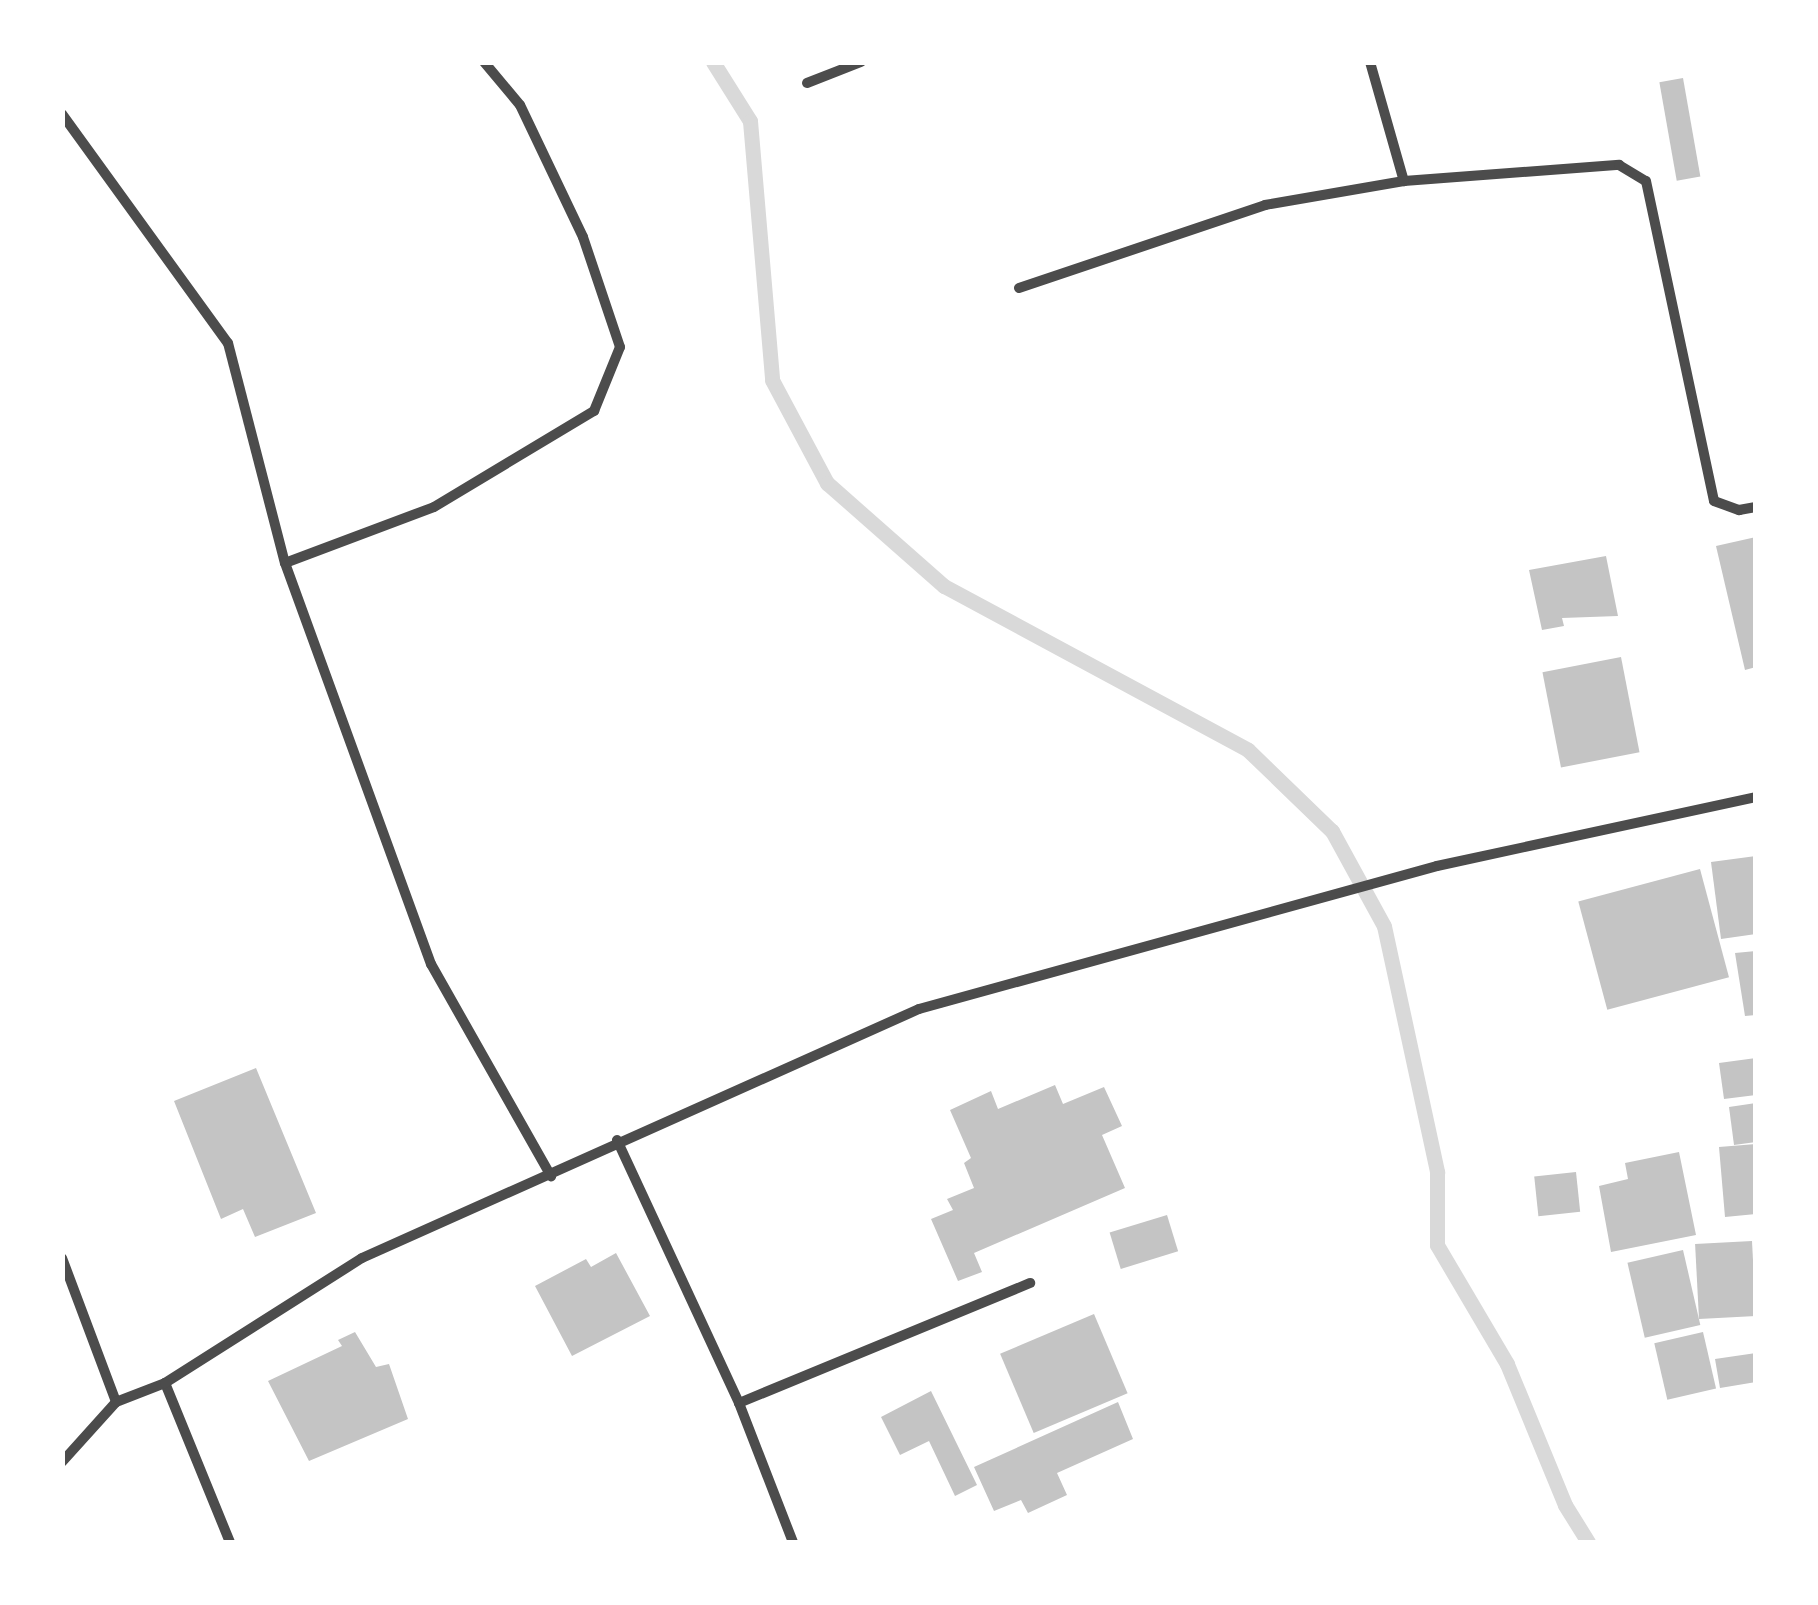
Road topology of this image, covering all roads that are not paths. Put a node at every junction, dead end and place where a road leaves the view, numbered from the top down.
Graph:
1 (484, 62) edge
2 (861, 62) edge
3 (1370, 62) edge
4 (806, 83) dead end
5 (62, 114) edge
6 (1404, 180) junction
7 (1019, 288) dead end
8 (1756, 506) edge
9 (285, 563) junction
10 (1756, 797) edge
11 (618, 1140) junction
12 (551, 1176) junction
13 (62, 1258) edge
14 (1030, 1283) dead end
15 (166, 1383) junction
16 (116, 1402) junction
17 (740, 1403) junction
18 (62, 1462) edge
19 (230, 1542) edge
20 (793, 1542) edge

1 - 9 street
2 - 4 street
3 - 6 street
5 - 9 street
6 - 7 street
6 - 8 street
9 - 12 street
10 - 11 street
11 - 12 street
11 - 17 street
12 - 15 street
13 - 16 street
14 - 17 street
15 - 16 street
15 - 19 street
16 - 18 street
17 - 20 street

